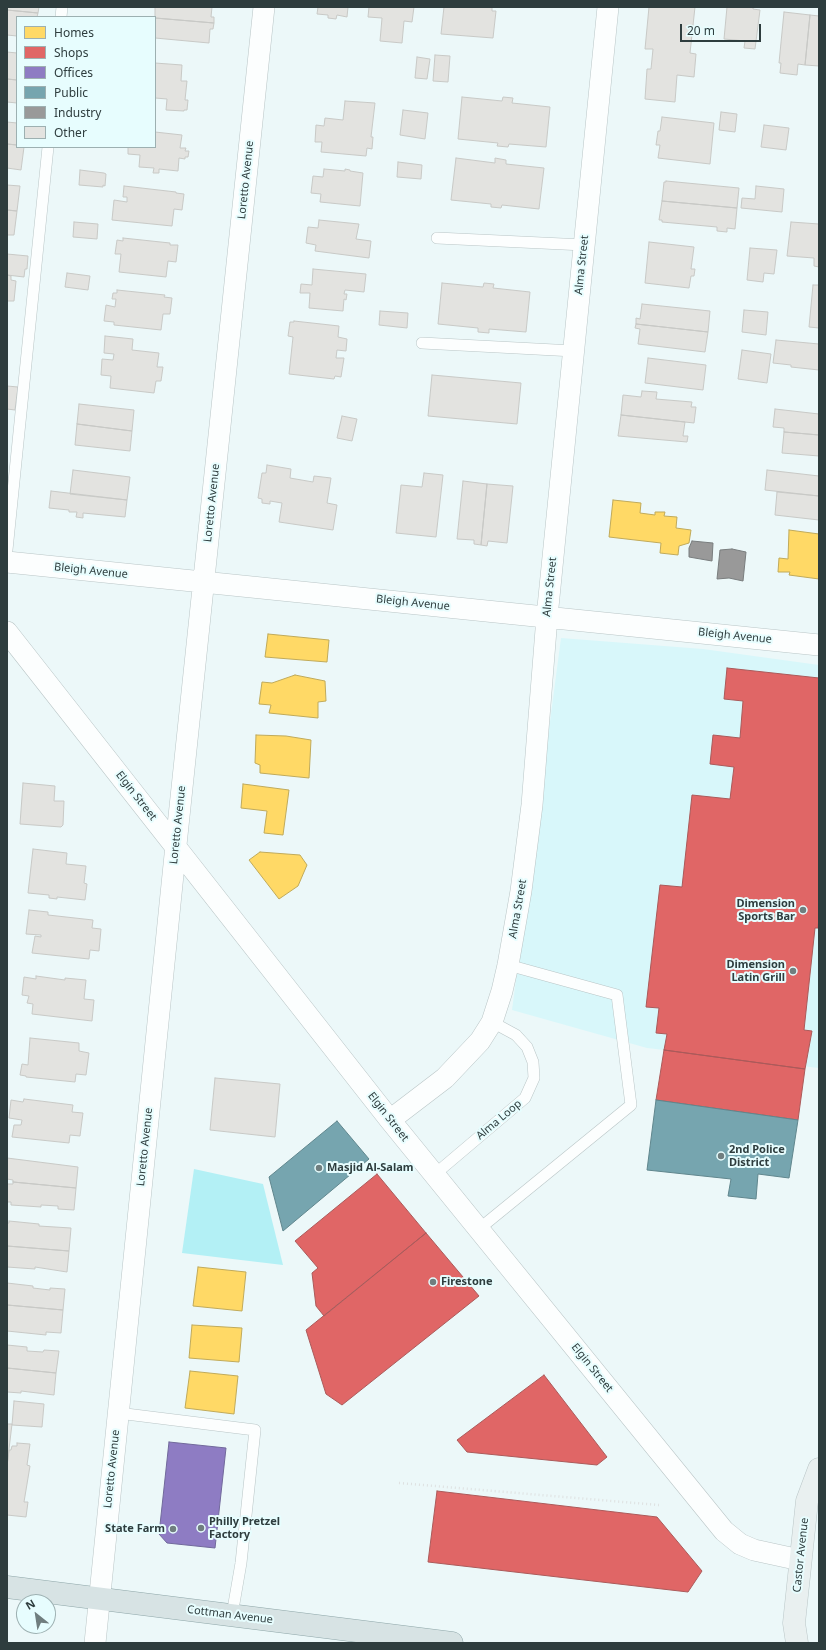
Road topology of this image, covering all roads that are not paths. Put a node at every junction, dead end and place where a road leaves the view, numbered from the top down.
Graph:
1 (264, 7) edge
2 (608, 7) edge
3 (48, 148) edge
4 (437, 238) dead end
5 (584, 245) junction
6 (422, 343) dead end
7 (574, 351) junction
8 (7, 550) edge
9 (7, 562) edge
10 (204, 582) junction
11 (547, 617) junction
12 (7, 632) edge
13 (819, 645) edge
14 (176, 845) junction
15 (508, 965) junction
16 (492, 1022) junction
17 (390, 1120) junction
18 (434, 1175) junction
19 (478, 1230) junction
20 (118, 1412) junction
21 (819, 1469) edge
22 (800, 1560) junction
23 (7, 1587) edge
24 (99, 1599) junction
25 (232, 1615) junction
26 (96, 1643) edge
27 (452, 1643) edge
28 (797, 1643) edge

1 - 10 street, Loretto Avenue
2 - 5 street, Alma Street
3 - 8 lane
4 - 5 lane
5 - 7 street, Alma Street
6 - 7 lane
7 - 11 street, Alma Street
9 - 10 street, Bleigh Avenue
10 - 11 street, Bleigh Avenue
10 - 14 street, Loretto Avenue
11 - 13 street, Bleigh Avenue
11 - 15 street, Alma Street
12 - 14 street, Elgin Street
14 - 17 street, Elgin Street
14 - 20 street, Loretto Avenue
15 - 16 street, Alma Street
15 - 19 lane
16 - 17 street, Alma Street
16 - 18 lane, Alma Loop
17 - 18 street, Elgin Street
18 - 19 street, Elgin Street
19 - 22 street, Elgin Street
20 - 24 street, Loretto Avenue
20 - 25 lane
21 - 22 main road, Castor Avenue
22 - 28 main road, Castor Avenue
23 - 24 main road, Cottman Avenue
24 - 25 main road, Cottman Avenue
24 - 26 street, Loretto Avenue
25 - 27 main road, Cottman Avenue

